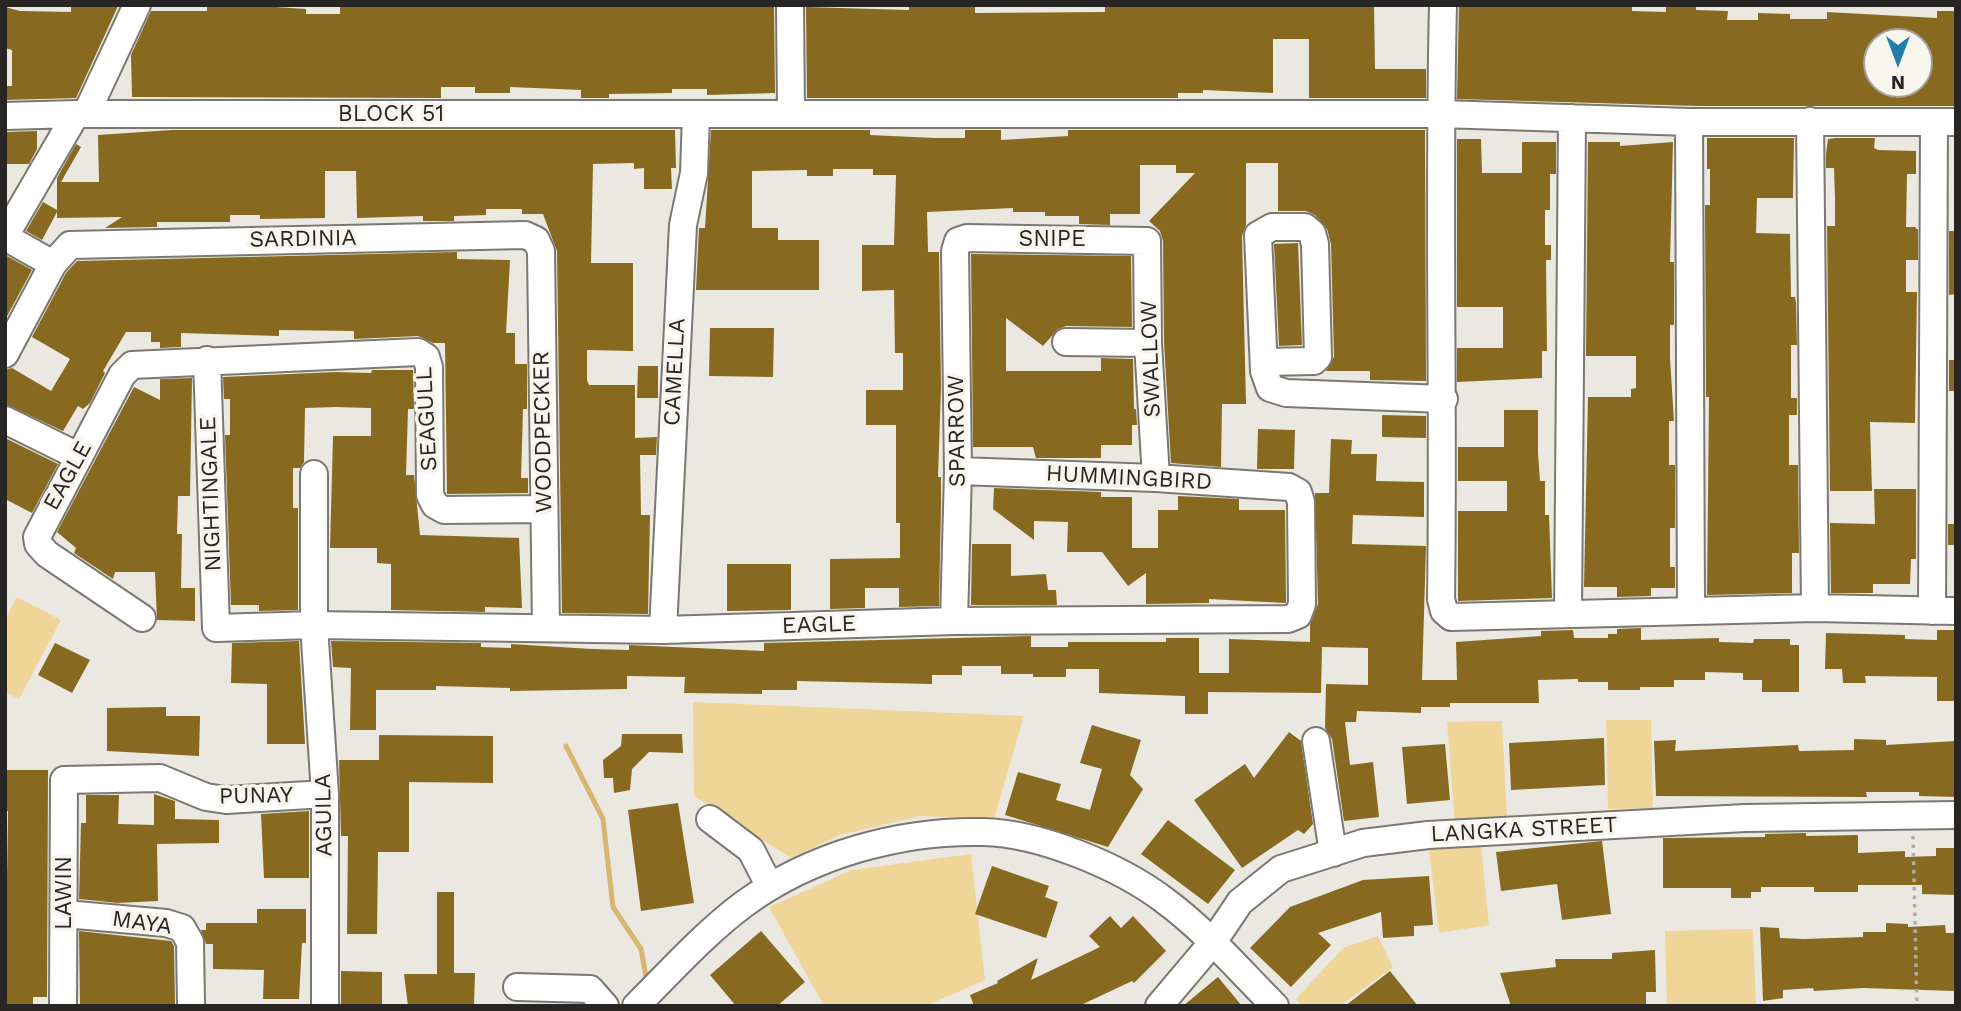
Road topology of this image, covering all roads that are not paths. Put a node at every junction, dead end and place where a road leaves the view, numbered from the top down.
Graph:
1 (137, 5) edge
2 (790, 5) edge
3 (1443, 5) edge
4 (81, 114) junction
5 (791, 114) junction
6 (1441, 114) junction
7 (696, 115) junction
8 (5, 116) edge
9 (1572, 118) junction
10 (1810, 121) junction
11 (1689, 122) junction
12 (1945, 123) edge
13 (5, 236) edge
14 (536, 240) joint
15 (1147, 241) joint
16 (958, 242) joint
17 (61, 255) junction
18 (1066, 342) dead end
19 (1148, 343) junction
20 (5, 354) edge
21 (207, 360) junction
22 (1264, 362) junction
23 (1444, 399) junction
24 (5, 419) edge
25 (78, 456) junction
26 (958, 471) junction
27 (314, 474) dead end
28 (1156, 478) junction
29 (1298, 492) joint
30 (544, 509) junction
31 (1815, 608) junction
32 (1691, 611) junction
33 (1944, 611) edge
34 (1568, 612) junction
35 (142, 618) dead end
36 (954, 621) junction
37 (314, 625) junction
38 (546, 626) junction
39 (216, 628) joint
40 (663, 630) junction
41 (1316, 741) dead end
42 (64, 780) joint
43 (325, 794) junction
44 (1956, 815) edge
45 (710, 819) dead end
46 (1333, 853) junction
47 (770, 887) junction
48 (65, 914) junction
49 (1213, 942) junction
50 (517, 987) dead end
51 (645, 997) edge
52 (63, 1006) edge
53 (191, 1006) edge
54 (325, 1006) edge
55 (605, 1006) edge
56 (1159, 1006) edge
57 (1275, 1006) edge

1 - 4 street
2 - 5 street
3 - 6 street
4 - 7 street, BLOCK 51
4 - 8 street, BLOCK 51
4 - 13 street
5 - 6 street, BLOCK 51
5 - 7 street, BLOCK 51
6 - 9 street, BLOCK 51
6 - 23 street
7 - 40 street, CAMELLA
9 - 11 street, BLOCK 51
9 - 34 street
10 - 11 street, BLOCK 51
10 - 12 street, BLOCK 51
10 - 31 street
11 - 32 street
12 - 33 street
13 - 17 street
14 - 17 street, SARDINIA
14 - 30 street, WOODPECKER
15 - 16 street, SNIPE
15 - 19 street, SWALLOW
16 - 26 street, SPARROW
17 - 20 street
18 - 19 street
19 - 28 street, SWALLOW
21 - 25 street, EAGLE
21 - 30 street, SEAGULL
21 - 39 street, NIGHTINGALE
22 - 22 street
22 - 23 street
23 - 34 street
24 - 25 street
25 - 35 street, EAGLE
26 - 28 street, HUMMINGBIRD
26 - 36 street, SPARROW
27 - 37 street, AGUILA
28 - 29 street, HUMMINGBIRD
29 - 36 street, EAGLE
30 - 38 street, WOODPECKER
31 - 32 street
31 - 33 street
32 - 34 street
36 - 40 street, EAGLE
37 - 38 street, EAGLE
37 - 39 street, EAGLE
37 - 43 street, AGUILA
38 - 40 street, EAGLE
41 - 46 street
42 - 43 street, PUNAY
42 - 48 street, LAWIN
43 - 54 street, AGUILA
44 - 46 street, LANGKA STREET
45 - 47 street
46 - 49 street, LANGKA STREET
47 - 49 street
47 - 51 street
48 - 52 street, LAWIN
48 - 53 street, MAYA
49 - 56 street, LANGKA STREET
49 - 57 street
50 - 55 street

